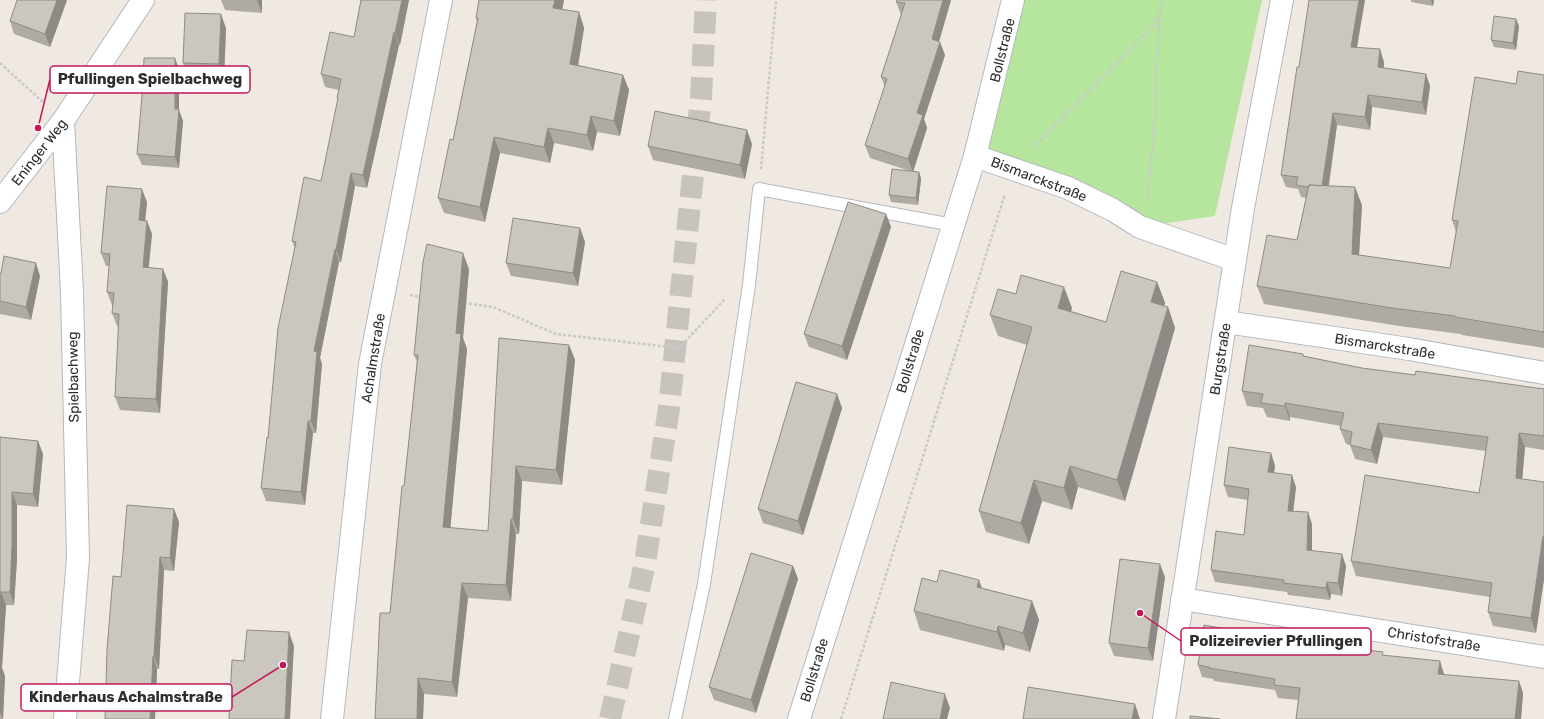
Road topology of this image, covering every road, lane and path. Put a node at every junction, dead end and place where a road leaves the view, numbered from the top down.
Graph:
1 (143, 0) edge
2 (441, 0) edge
3 (776, 0) edge
4 (1014, 0) edge
5 (1163, 0) edge
6 (1282, 0) edge
7 (1159, 18) junction
8 (0, 63) edge
9 (63, 121) junction
10 (975, 156) junction
11 (1013, 168) junction
12 (759, 189) junction
13 (0, 202) edge
14 (953, 225) junction
15 (1140, 227) junction
16 (1235, 260) junction
17 (749, 285) junction
18 (384, 292) junction
19 (423, 297) edge
20 (462, 302) edge
21 (1226, 322) junction
22 (1544, 373) edge
23 (1182, 599) junction
24 (1544, 657) edge
25 (65, 719) edge
26 (332, 719) edge
27 (676, 719) edge
28 (798, 719) edge
29 (841, 719) edge
30 (1164, 719) edge

1 - 9 street, Eninger Weg
2 - 18 street, Achalmstraße
3 - 12 path
4 - 10 street, Bollstraße
5 - 7 path
6 - 16 street, Burgstraße
7 - 11 path
7 - 15 path
8 - 9 path
9 - 13 street, Eninger Weg
9 - 25 street, Spielbachweg
10 - 11 street, Bismarckstraße
10 - 14 street, Bollstraße
11 - 15 street, Bismarckstraße
11 - 29 path
12 - 14 lane
12 - 17 lane
14 - 28 street, Bollstraße
15 - 16 street, Bismarckstraße
16 - 21 street, Burgstraße
17 - 20 path
17 - 27 lane
18 - 19 path
18 - 26 street, Achalmstraße
21 - 22 street, Bismarckstraße
21 - 23 street, Burgstraße
23 - 24 street, Christofstraße
23 - 30 street, Burgstraße

